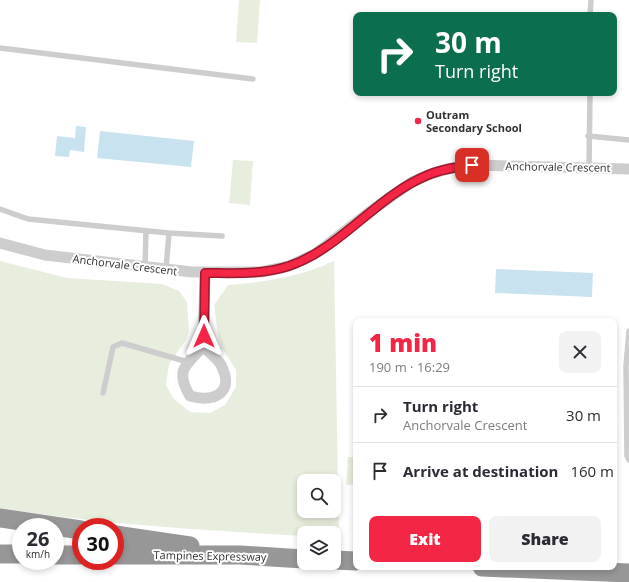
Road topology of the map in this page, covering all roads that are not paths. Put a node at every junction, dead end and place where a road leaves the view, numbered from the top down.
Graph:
1 (591, 0) edge
2 (590, 12) edge
3 (0, 48) edge
4 (253, 79) dead end
5 (590, 96) edge
6 (588, 136) junction
7 (629, 140) edge
8 (589, 169) junction
9 (629, 169) edge
10 (0, 209) edge
11 (146, 231) junction
12 (169, 233) junction
13 (222, 236) dead end
14 (0, 243) edge
15 (0, 249) edge
16 (45, 256) junction
17 (145, 267) junction
18 (166, 269) junction
19 (205, 273) junction
20 (629, 331) edge
21 (203, 347) junction
22 (188, 362) junction
23 (103, 393) dead end
24 (629, 460) edge
25 (0, 518) edge
26 (72, 529) edge
27 (124, 537) edge
28 (0, 554) edge
29 (12, 554) edge
30 (124, 555) edge
31 (240, 556) junction
32 (297, 558) edge
33 (341, 560) edge
34 (353, 561) edge
35 (556, 570) edge
36 (629, 573) edge

1 - 2 lane
3 - 4 lane
5 - 6 lane
6 - 7 lane
6 - 8 lane
8 - 9 street, Anchorvale Crescent
8 - 19 street, Anchorvale Crescent
10 - 11 lane
11 - 12 lane
11 - 17 lane
12 - 13 lane
12 - 18 lane
14 - 16 street, Anchorvale Crescent
15 - 16 street, Anchorvale Crescent
16 - 17 street, Anchorvale Crescent
17 - 18 street, Anchorvale Crescent
18 - 19 street, Anchorvale Crescent
19 - 21 street
20 - 24 lane
21 - 22 street
21 - 22 street
22 - 23 lane
25 - 26 highway
27 - 31 highway
28 - 29 highway
30 - 31 highway, Tampines Expressway
31 - 32 highway, Tampines Expressway
33 - 34 highway
35 - 36 highway

